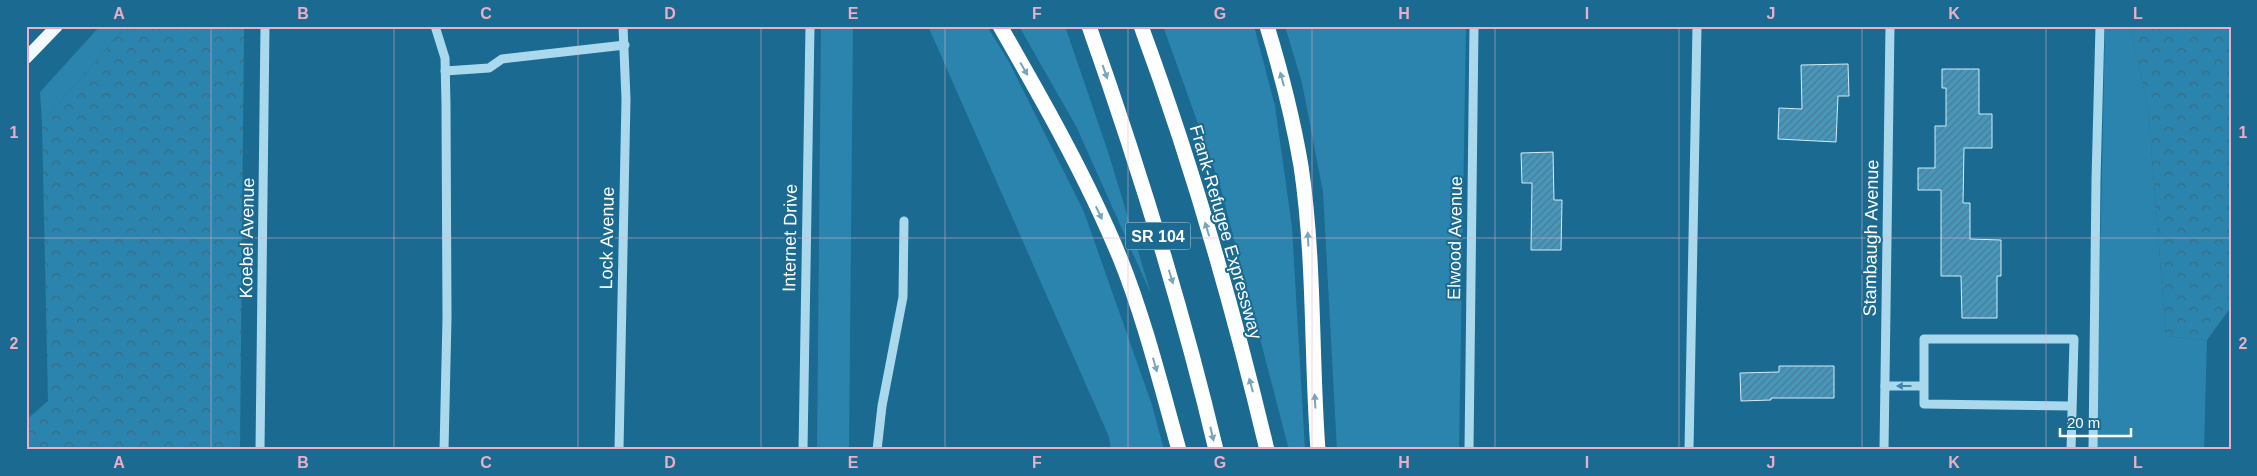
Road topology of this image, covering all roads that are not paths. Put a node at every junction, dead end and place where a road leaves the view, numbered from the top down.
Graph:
1 (57, 26) edge
2 (265, 26) edge
3 (435, 26) edge
4 (623, 26) edge
5 (810, 26) edge
6 (1000, 26) edge
7 (1089, 26) edge
8 (1141, 26) edge
9 (1267, 26) edge
10 (1474, 26) edge
11 (1697, 26) edge
12 (1890, 26) edge
13 (2100, 26) edge
14 (625, 46) junction
15 (26, 58) edge
16 (446, 71) junction
17 (904, 221) dead end
18 (1886, 386) junction
19 (1923, 386) junction
20 (2071, 406) junction
21 (260, 450) edge
22 (444, 450) edge
23 (619, 450) edge
24 (804, 450) edge
25 (877, 450) edge
26 (1179, 450) edge
27 (1216, 450) edge
28 (1267, 450) edge
29 (1318, 450) edge
30 (1469, 450) edge
31 (1689, 450) edge
32 (1884, 450) edge
33 (2071, 450) edge
34 (2093, 450) edge

1 - 15 main road
2 - 21 street, Koebel Avenue
3 - 16 street
4 - 14 street, Lock Avenue
5 - 24 street, Internet Drive
6 -> 26 highway
7 -> 27 highway, SR 104
28 -> 8 highway, Frank-Refugee Expressway / SR 104
29 -> 9 highway
10 - 30 street, Elwood Avenue
11 - 31 street
12 - 18 street, Stambaugh Avenue
13 - 34 street
14 - 16 street
14 - 23 street, Lock Avenue
16 - 22 street
17 - 25 street
19 -> 18 street
18 - 32 street, Stambaugh Avenue
19 - 20 street
19 - 20 street
20 - 33 street

